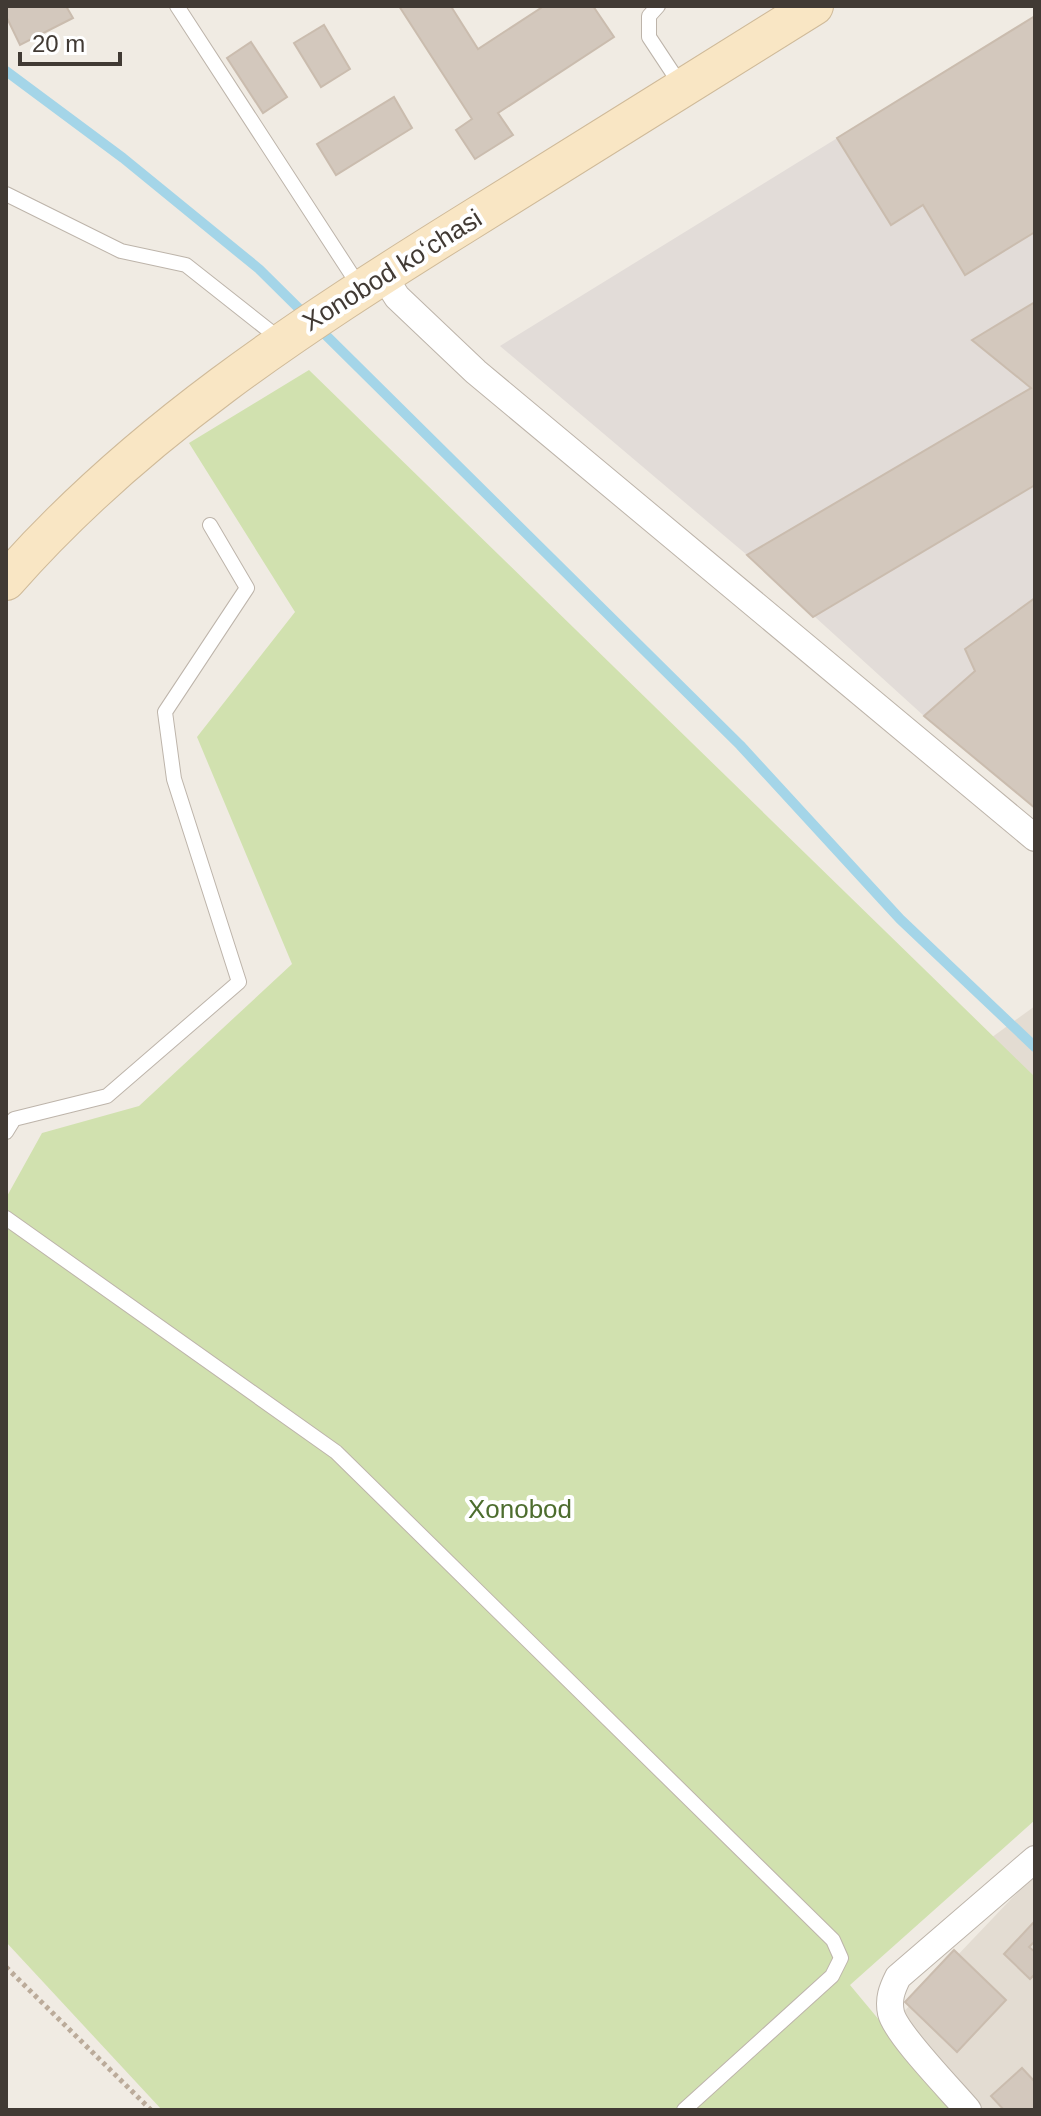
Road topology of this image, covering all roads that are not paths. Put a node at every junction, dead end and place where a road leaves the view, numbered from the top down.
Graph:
1 (177, 6) edge
2 (658, 6) edge
3 (814, 6) edge
4 (683, 88) junction
5 (6, 194) edge
6 (372, 282) junction
7 (301, 327) junction
8 (210, 525) dead end
9 (6, 581) edge
10 (1035, 838) edge
11 (6, 1132) edge
12 (6, 1218) edge
13 (1035, 1859) edge
14 (684, 2110) edge
15 (968, 2110) edge

1 - 6 lane
2 - 4 lane
3 - 4 main road, Xonobod koʻchasi
4 - 6 main road, Xonobod koʻchasi
5 - 7 lane
6 - 7 main road, Xonobod koʻchasi
6 - 10 street
7 - 9 main road, Xonobod koʻchasi
8 - 11 lane
12 - 14 lane
13 - 15 street

